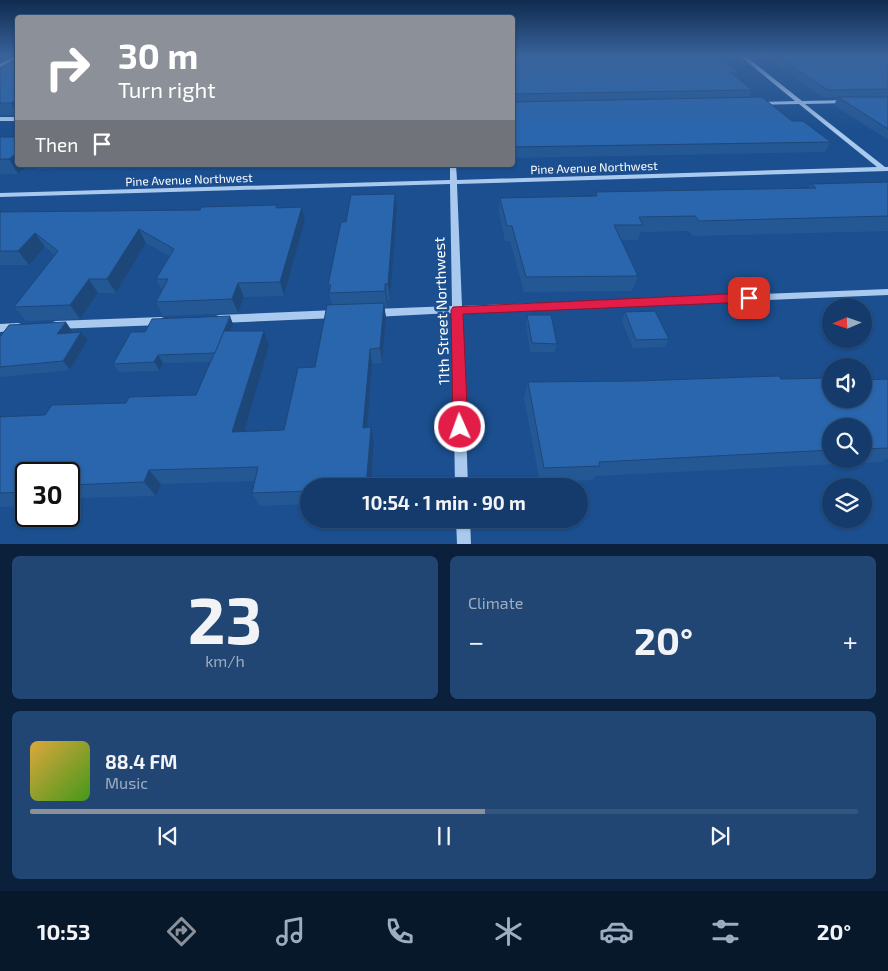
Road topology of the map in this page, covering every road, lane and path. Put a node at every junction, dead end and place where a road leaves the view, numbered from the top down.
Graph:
1 (773, 80) edge
2 (858, 101) edge
3 (801, 103) junction
4 (754, 104) edge
5 (0, 119) edge
6 (15, 119) edge
7 (454, 167) edge
8 (886, 169) edge
9 (453, 182) junction
10 (0, 196) edge
11 (888, 292) edge
12 (457, 310) junction
13 (366, 313) edge
14 (346, 314) edge
15 (208, 319) edge
16 (168, 321) edge
17 (30, 326) edge
18 (50, 326) edge
19 (0, 328) edge
20 (462, 478) edge
21 (463, 528) edge
22 (464, 544) edge

1 - 3 street
2 - 3 street
3 - 4 street
3 - 8 street
5 - 6 street
7 - 9 street, 11th Street Northwest
8 - 9 street, Pine Avenue Northwest
9 - 10 street, Pine Avenue Northwest
9 - 12 street, 11th Street Northwest
11 - 12 street
12 - 13 street
12 - 20 street, 11th Street Northwest
14 - 15 street
16 - 18 street
17 - 19 street
21 - 22 street

